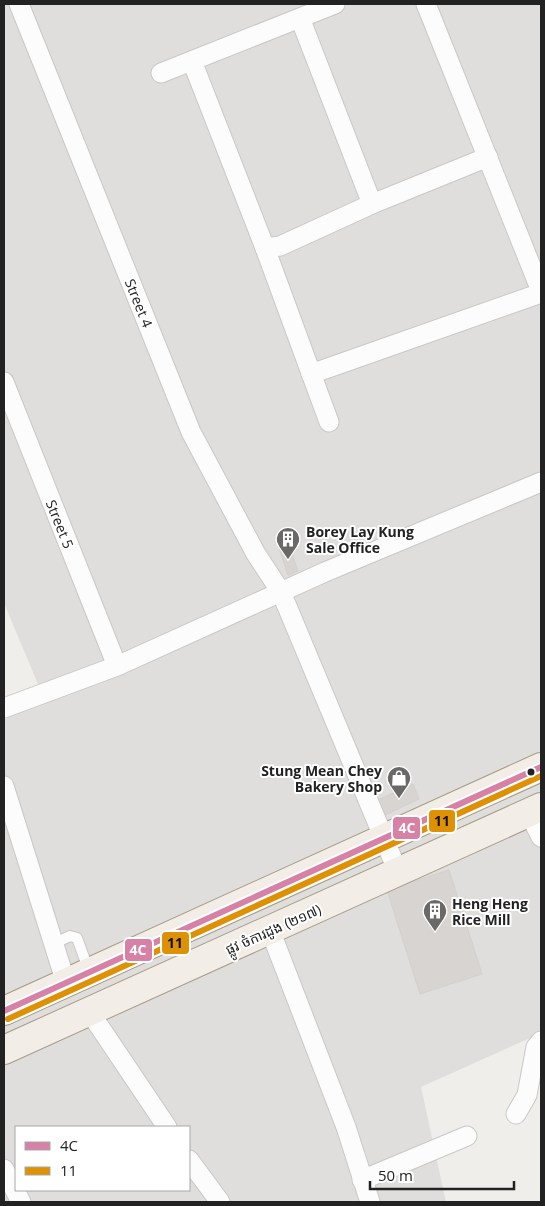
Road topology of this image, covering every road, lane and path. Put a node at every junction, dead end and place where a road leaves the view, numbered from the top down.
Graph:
1 (19, 4) edge
2 (335, 4) edge
3 (426, 4) edge
4 (300, 18) junction
5 (192, 61) junction
6 (161, 73) dead end
7 (488, 157) junction
8 (372, 204) junction
9 (265, 248) junction
10 (541, 292) edge
11 (311, 374) junction
12 (4, 382) edge
13 (329, 422) dead end
14 (541, 482) edge
15 (281, 592) junction
16 (117, 666) junction
17 (4, 708) edge
18 (541, 767) edge
19 (4, 786) edge
20 (535, 810) edge
21 (541, 837) edge
22 (384, 838) junction
23 (398, 872) junction
24 (270, 930) junction
25 (53, 944) junction
26 (78, 978) junction
27 (4, 1011) edge
28 (89, 1011) junction
29 (541, 1041) edge
30 (4, 1050) edge
31 (516, 1114) dead end
32 (166, 1126) edge
33 (467, 1136) dead end
34 (190, 1161) edge
35 (4, 1169) edge
36 (362, 1180) junction
37 (15, 1190) edge
38 (364, 1201) edge
39 (220, 1202) edge

1 - 15 street, Street 4
2 - 4 street
3 - 7 street
4 - 5 street
4 - 8 street
5 - 6 street
5 - 9 street
7 - 8 street
7 - 10 street
8 - 9 street
9 - 11 street
10 - 11 street
11 - 13 street
12 - 16 street, Street 5
14 - 15 street
15 - 16 street
15 - 22 street, Street 4
16 - 17 street
18 - 22 main road
19 - 25 street
20 - 21 street
20 - 23 main road, ផ្លូវ ចំការដូង (២១៧)
22 - 23 street, Street 4
22 - 26 main road
23 - 24 main road, ផ្លូវ ចំការដូង (២១៧)
24 - 28 main road, ផ្លូវ ចំការដូង (២១៧)
24 - 36 street
25 - 26 street
25 - 26 lane
26 - 27 main road
28 - 30 main road, ផ្លូវ ចំការដូង (២១៧)
28 - 32 street
29 - 31 street
33 - 36 street
34 - 39 street
35 - 37 street
36 - 38 street

